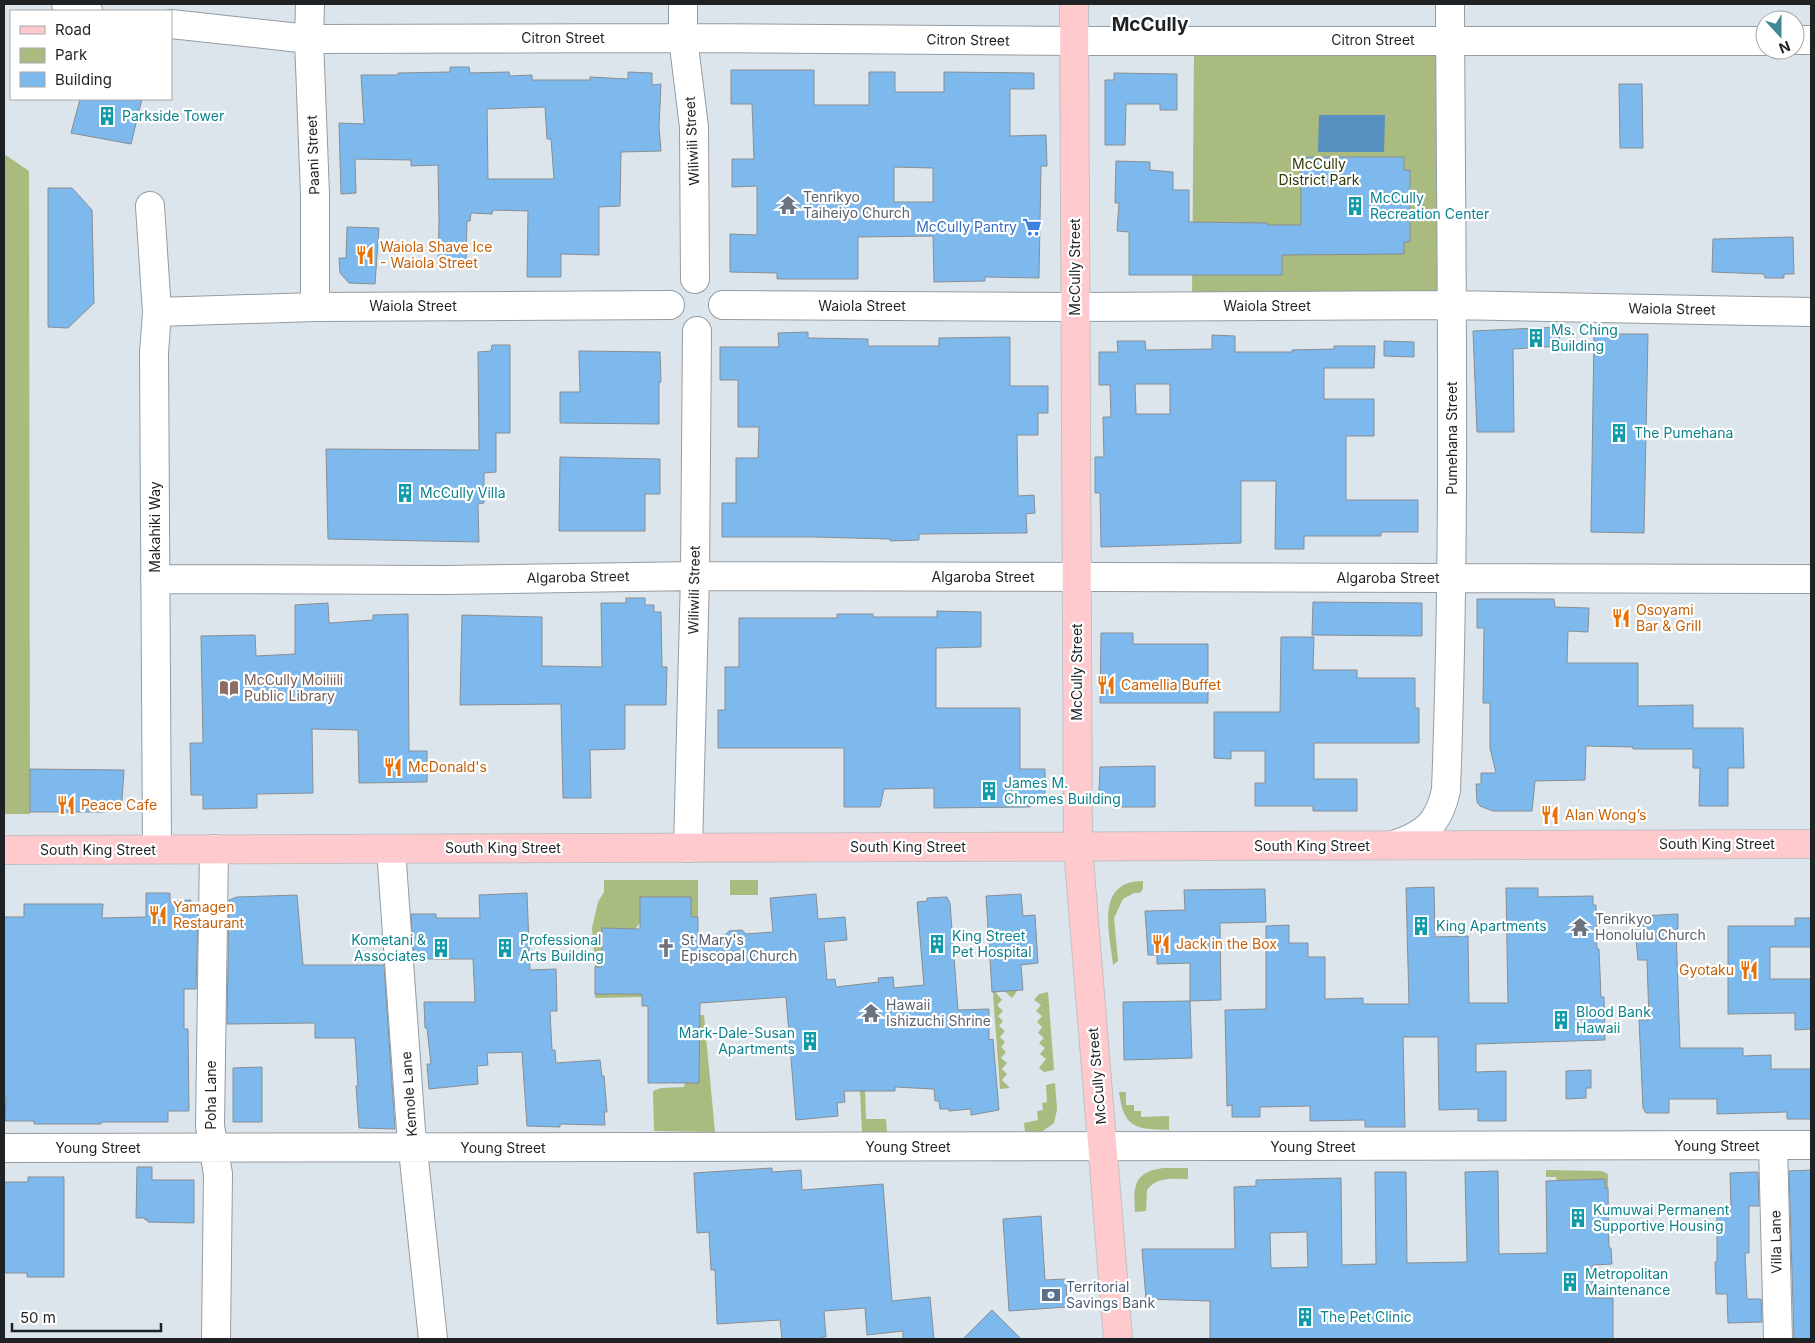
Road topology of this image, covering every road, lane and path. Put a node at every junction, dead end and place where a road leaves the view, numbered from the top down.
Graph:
1 (66, 4) edge
2 (310, 4) edge
3 (683, 4) edge
4 (1074, 4) edge
5 (1450, 4) edge
6 (85, 10) edge
7 (172, 24) edge
8 (683, 38) junction
9 (309, 39) junction
10 (1450, 40) junction
11 (1074, 41) junction
12 (1755, 41) edge
13 (150, 206) dead end
14 (695, 279) junction
15 (670, 305) junction
16 (723, 305) junction
17 (1453, 306) junction
18 (315, 307) junction
19 (1075, 307) junction
20 (156, 312) junction
21 (1811, 312) edge
22 (697, 331) junction
23 (695, 576) junction
24 (1076, 577) junction
25 (1451, 578) junction
26 (155, 579) junction
27 (1811, 580) edge
28 (1811, 844) edge
29 (1394, 845) junction
30 (1078, 846) junction
31 (688, 848) junction
32 (157, 849) junction
33 (214, 849) junction
34 (391, 849) junction
35 (4, 850) edge
36 (1811, 1145) edge
37 (1773, 1146) junction
38 (1103, 1147) junction
39 (4, 1148) edge
40 (213, 1148) junction
41 (413, 1148) junction
42 (216, 1339) edge
43 (433, 1339) edge
44 (1118, 1339) edge
45 (1778, 1339) edge

1 - 6 street
2 - 9 street, Paani Street
3 - 8 street, Wiliwili Street
4 - 11 main road, McCully Street
5 - 10 street, Pumehana Street
7 - 9 street, Citron Street
8 - 9 street, Citron Street
8 - 11 street, Citron Street
8 - 14 street, Wiliwili Street
9 - 18 street, Paani Street
10 - 11 street, Citron Street
10 - 12 street, Citron Street
10 - 17 street, Pumehana Street
11 - 19 main road, McCully Street
13 - 20 street, Makahiki Way
14 - 15 street
14 - 16 street
15 - 18 street, Waiola Street
15 - 22 street
16 - 19 street, Waiola Street
16 - 22 street
17 - 19 street, Waiola Street
17 - 21 street, Waiola Street
17 - 25 street, Pumehana Street
18 - 20 street, Waiola Street
19 - 24 main road, McCully Street
20 - 26 street, Makahiki Way
22 - 23 street, Wiliwili Street
23 - 24 street, Algaroba Street
23 - 26 street, Algaroba Street
23 - 31 street, Wiliwili Street
24 - 25 street, Algaroba Street
24 - 30 main road, McCully Street
25 - 27 street, Algaroba Street
25 - 29 street, Pumehana Street
26 - 32 street, Makahiki Way
28 - 29 main road, South King Street
29 - 30 main road, South King Street
30 - 31 main road, South King Street
30 - 38 main road, McCully Street
31 - 34 main road, South King Street
32 - 33 main road, South King Street
32 - 35 main road, South King Street
33 - 34 main road, South King Street
33 - 40 street, Poha Lane
34 - 41 street, Kemole Lane
36 - 37 street, Young Street
37 - 38 street, Young Street
37 - 45 street, Villa Lane
38 - 41 street, Young Street
38 - 44 main road, McCully Street
39 - 40 street, Young Street
40 - 41 street, Young Street
40 - 42 street, Poha Lane
41 - 43 street, Kemole Lane

